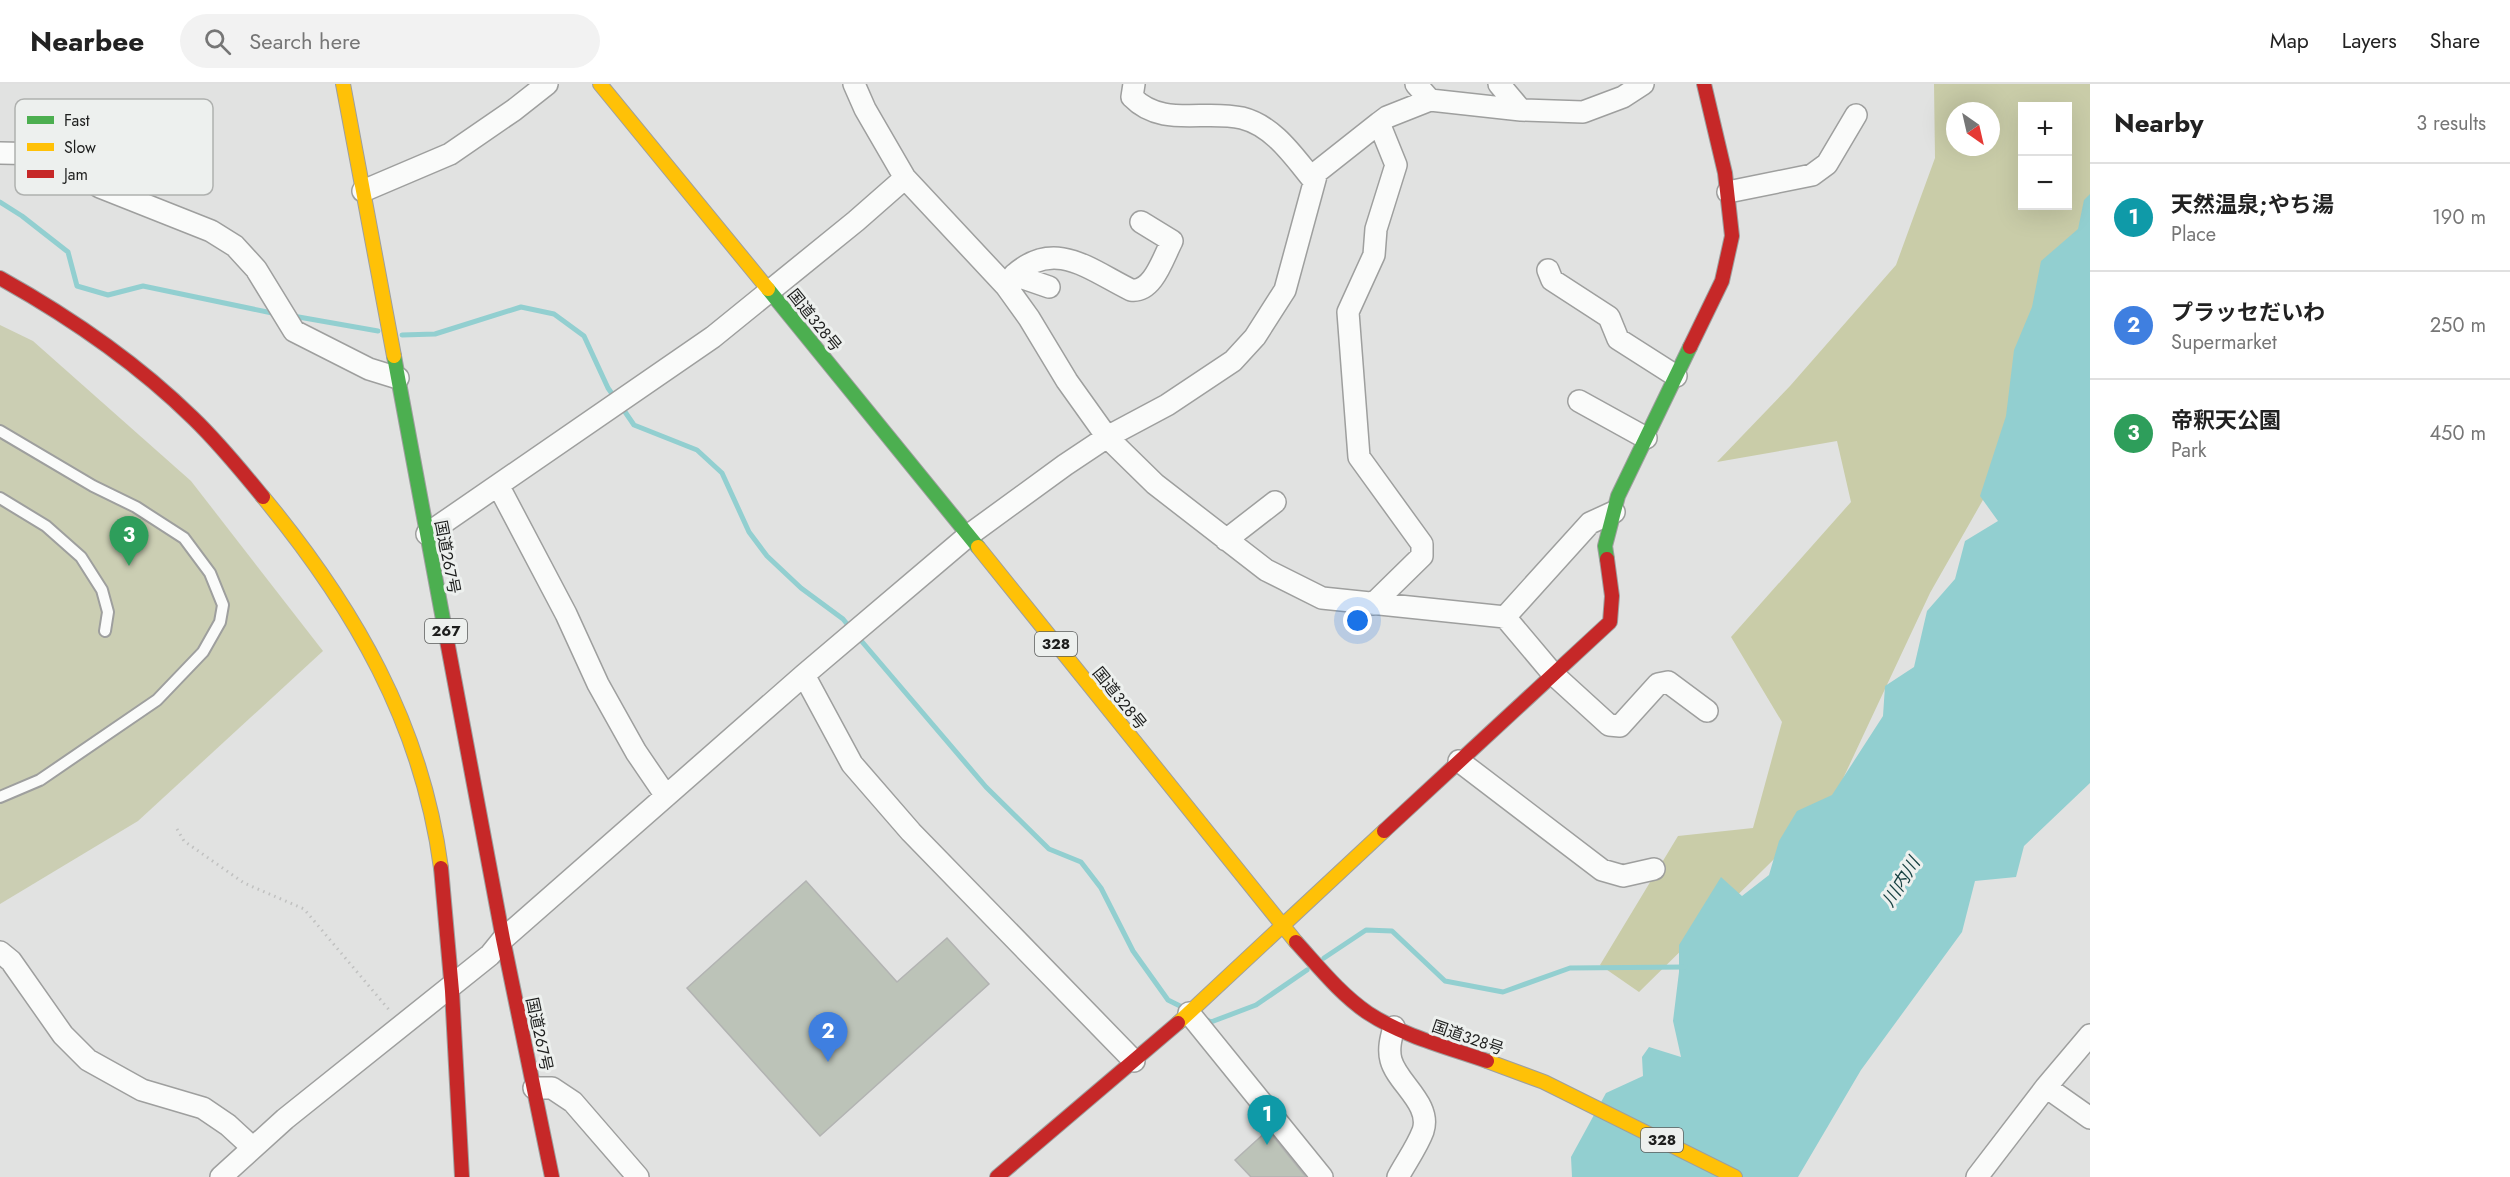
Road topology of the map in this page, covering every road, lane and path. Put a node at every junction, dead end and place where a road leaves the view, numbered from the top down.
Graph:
1 (343, 84) edge
2 (547, 84) edge
3 (600, 84) edge
4 (854, 84) edge
5 (1499, 84) edge
6 (1643, 84) edge
7 (1704, 84) edge
8 (1129, 86) edge
9 (1423, 92) edge
10 (1521, 110) junction
11 (1856, 115) dead end
12 (1379, 123) junction
13 (0, 153) edge
14 (15, 153) edge
15 (905, 178) junction
16 (1314, 181) junction
17 (363, 191) junction
18 (1728, 192) junction
19 (120, 195) edge
20 (1141, 222) dead end
21 (1548, 270) dead end
22 (0, 278) edge
23 (1010, 281) junction
24 (1049, 287) dead end
25 (771, 291) junction
26 (1676, 376) junction
27 (398, 378) junction
28 (1579, 401) dead end
29 (0, 431) edge
30 (1107, 437) junction
31 (1646, 438) junction
32 (498, 485) junction
33 (0, 498) edge
34 (1275, 502) dead end
35 (1614, 512) junction
36 (427, 534) junction
37 (969, 535) junction
38 (1226, 540) junction
39 (1373, 604) junction
40 (1505, 617) junction
41 (105, 632) dead end
42 (1553, 674) junction
43 (804, 675) junction
44 (1707, 711) dead end
45 (1459, 761) junction
46 (666, 796) junction
47 (0, 798) edge
48 (177, 829) dead end
49 (1653, 869) dead end
50 (1281, 926) junction
51 (503, 939) junction
52 (0, 952) edge
53 (453, 986) junction
54 (1189, 1013) junction
55 (402, 1026) junction
56 (1394, 1027) junction
57 (2090, 1035) edge
58 (1134, 1061) junction
59 (2046, 1087) junction
60 (534, 1088) junction
61 (2090, 1118) edge
62 (253, 1148) junction
63 (221, 1177) edge
64 (462, 1177) edge
65 (552, 1177) edge
66 (638, 1177) edge
67 (997, 1177) edge
68 (1322, 1177) edge
69 (1398, 1177) edge
70 (1735, 1177) edge
71 (1977, 1177) edge

1 - 17 main road, 国道267号 / 267
2 - 17 street
3 - 25 main road, 国道328号 / 328
4 - 15 street
5 - 10 street
6 - 10 street
7 - 18 main road
8 - 16 street
9 - 10 street
9 - 12 street
11 - 18 street
12 - 16 street
12 - 39 street
13 - 14 street
15 - 23 street
15 - 25 street
16 - 30 street
17 - 27 main road, 国道267号 / 267
18 - 26 main road
19 - 27 street
20 - 23 street
21 - 26 street
22 - 53 main road
23 - 24 street
23 - 30 street
25 - 32 street
25 - 37 main road, 国道328号 / 328
26 - 31 main road
27 - 36 main road, 国道267号 / 267
28 - 31 street
29 - 47 lane
30 - 37 street
30 - 38 street
31 - 35 main road
32 - 36 street
32 - 46 street
33 - 41 lane
34 - 38 street
35 - 40 street
35 - 42 main road
36 - 51 main road, 国道267号 / 267
37 - 43 street
37 - 50 main road, 国道328号 / 328
38 - 39 street
39 - 40 street
40 - 42 street
42 - 44 street
42 - 45 main road
43 - 46 street
43 - 58 street
45 - 49 street
45 - 50 main road
46 - 51 street
48 - 55 path
50 - 54 main road
50 - 56 main road, 国道328号 / 328
51 - 53 street
51 - 60 main road, 国道267号 / 267
52 - 62 street
53 - 55 street
53 - 64 main road
54 - 58 main road
54 - 68 street
55 - 62 street
56 - 69 street
56 - 70 main road, 国道328号 / 328
57 - 59 street
58 - 67 main road
59 - 61 street
59 - 71 street
60 - 65 main road, 国道267号 / 267
60 - 66 street
62 - 63 street

